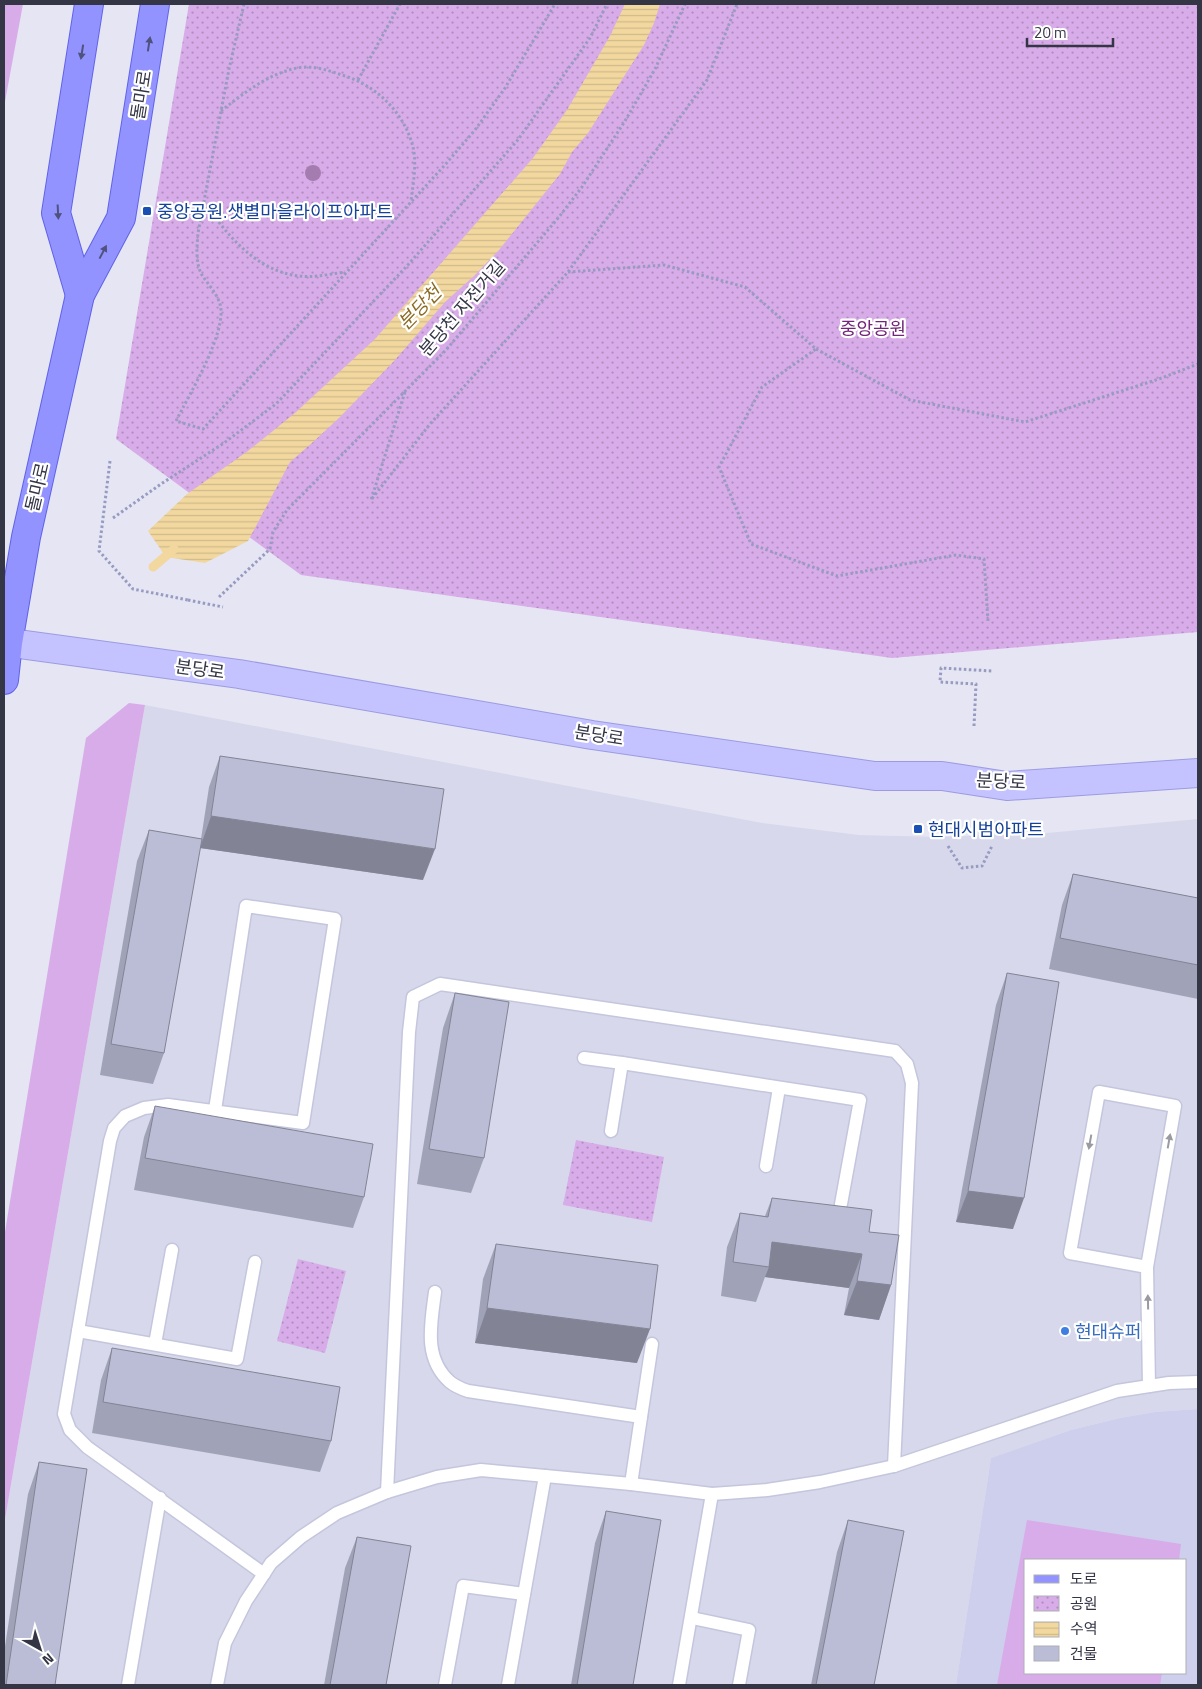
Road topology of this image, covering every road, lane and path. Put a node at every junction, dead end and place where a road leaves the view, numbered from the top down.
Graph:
1 (89, 4) edge
2 (156, 4) edge
3 (244, 4) edge
4 (400, 4) edge
5 (555, 4) edge
6 (607, 4) edge
7 (685, 4) edge
8 (737, 4) edge
9 (358, 80) junction
10 (221, 111) junction
11 (203, 201) junction
12 (411, 201) junction
13 (346, 272) junction
14 (568, 272) junction
15 (80, 295) junction
16 (816, 349) junction
17 (1198, 364) edge
18 (406, 392) junction
19 (110, 461) dead end
20 (114, 518) dead end
21 (219, 598) dead end
22 (223, 607) dead end
23 (988, 620) dead end
24 (6, 642) edge
25 (992, 671) dead end
26 (4, 680) edge
27 (974, 726) dead end
28 (1198, 773) edge
29 (948, 846) dead end
30 (992, 846) dead end
31 (584, 1058) dead end
32 (622, 1063) junction
33 (779, 1088) junction
34 (215, 1110) junction
35 (611, 1131) dead end
36 (766, 1166) dead end
37 (842, 1204) edge
38 (172, 1250) dead end
39 (255, 1262) dead end
40 (1147, 1267) junction
41 (435, 1292) dead end
42 (78, 1331) junction
43 (155, 1344) junction
44 (652, 1344) edge
45 (1198, 1382) edge
46 (1149, 1386) junction
47 (641, 1417) junction
48 (894, 1466) junction
49 (545, 1476) junction
50 (631, 1484) junction
51 (387, 1492) junction
52 (712, 1494) junction
53 (160, 1498) junction
54 (264, 1574) junction
55 (524, 1594) junction
56 (692, 1618) junction
57 (128, 1685) edge
58 (217, 1685) edge
59 (445, 1685) edge
60 (508, 1685) edge
61 (680, 1685) edge
62 (739, 1685) edge

1 -> 15 main road, 돌마로
15 -> 2 main road, 돌마로
3 - 10 path
4 - 9 path
5 - 12 path
6 - 20 path
7 - 18 path, 분당천 자전거길
8 - 14 path
9 - 10 path
9 - 12 path
10 - 11 path
11 - 13 path
11 - 13 path
12 - 13 path
14 - 16 path
14 - 18 path
15 - 24 main road, 돌마로
16 - 17 path
16 - 23 path
18 - 21 path, 분당천 자전거길
19 - 22 path, bridge
24 - 26 main road, 돌마로
24 - 28 main road, 분당로
25 - 27 path
29 - 30 path
31 - 32 lane
32 - 33 lane
32 - 35 lane
33 - 36 lane
33 - 37 lane
34 - 34 lane
34 - 42 lane
38 - 43 lane
39 - 43 lane
40 -> 40 lane
46 -> 40 lane
41 - 47 lane
42 - 43 lane
42 - 53 lane
44 - 47 lane
45 - 46 lane
46 - 48 lane
47 - 50 lane
48 - 51 lane
48 - 52 lane
49 - 50 lane
49 - 51 lane
49 - 55 lane
50 - 52 lane
51 - 54 lane
52 - 56 lane
53 - 54 lane
53 - 57 lane
54 - 58 lane
55 - 59 lane
55 - 60 lane
56 - 61 lane
56 - 62 lane

